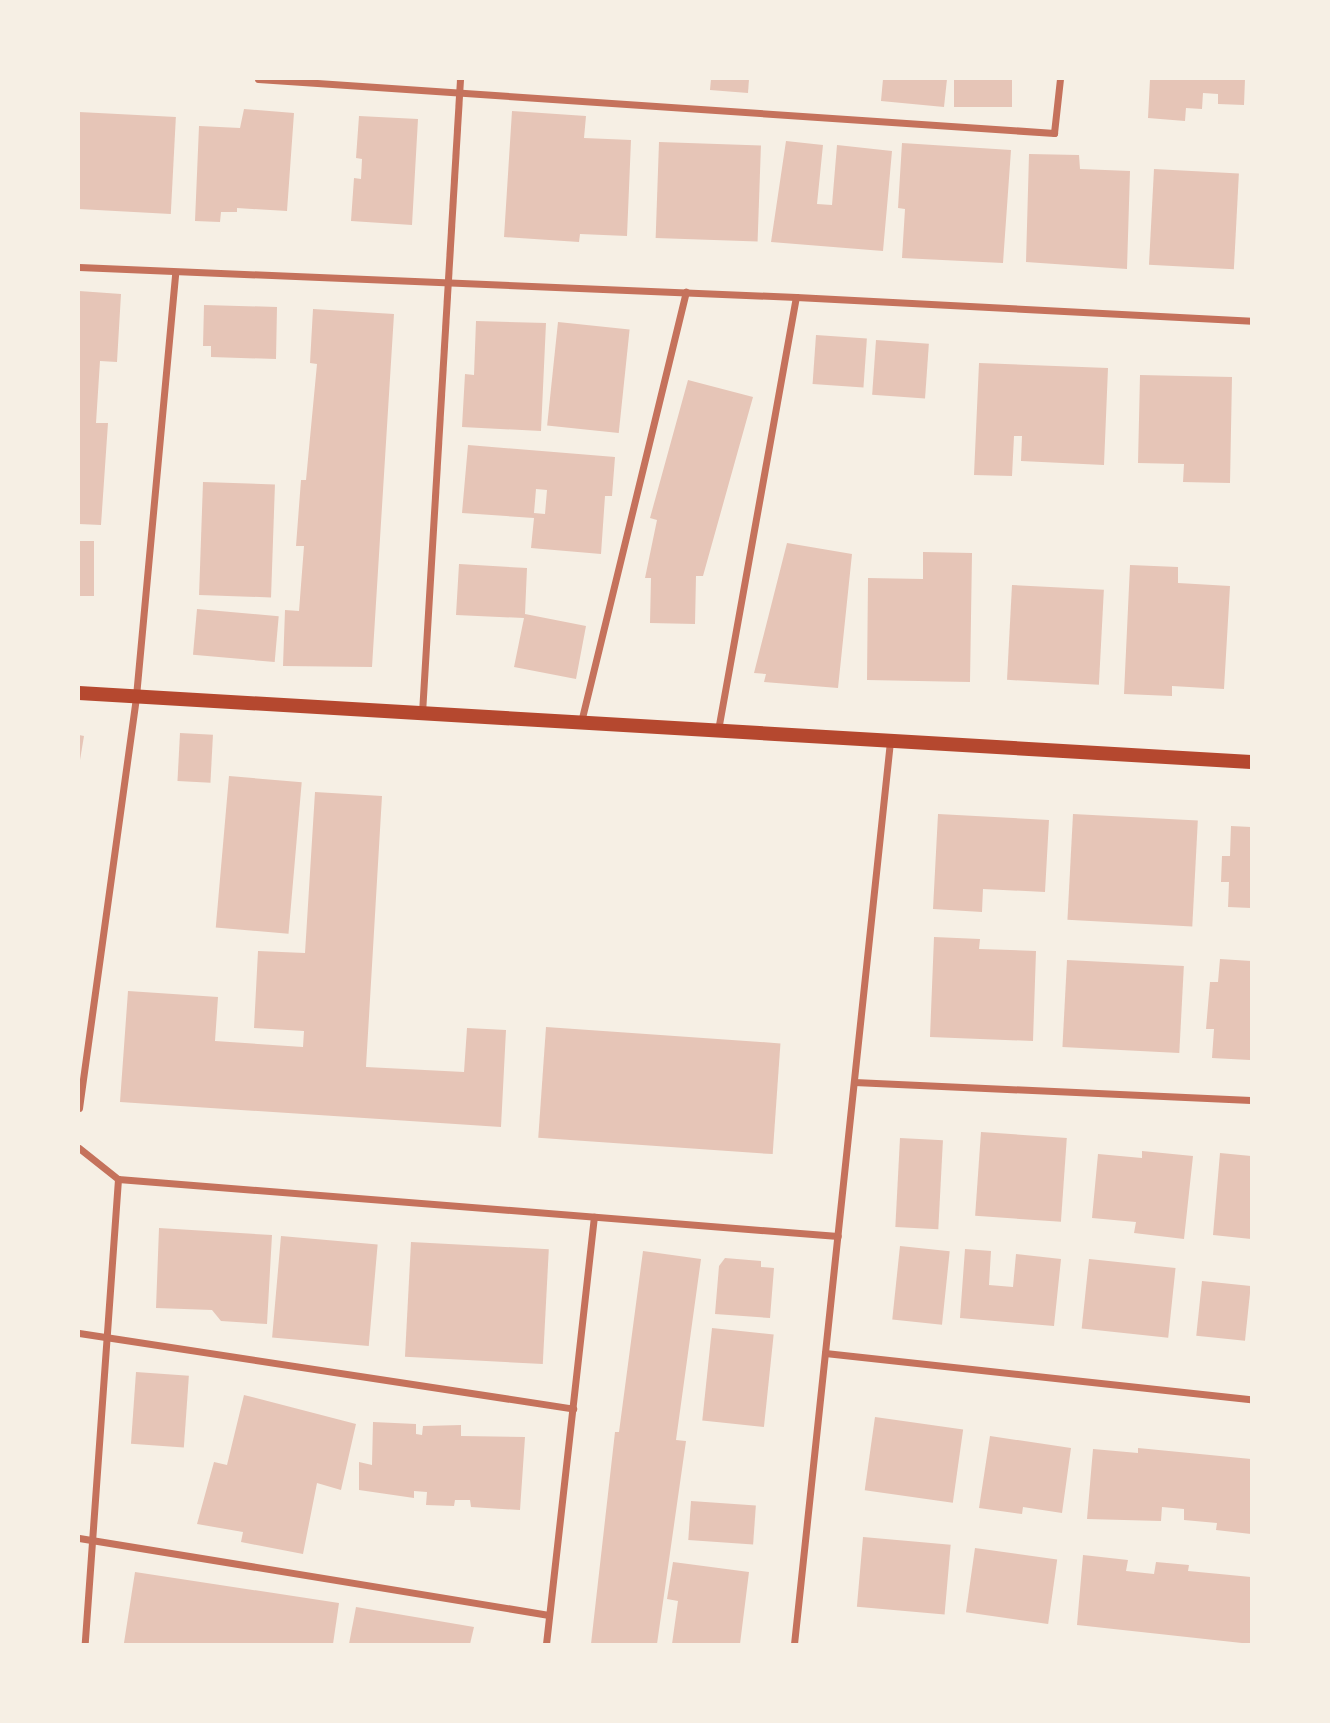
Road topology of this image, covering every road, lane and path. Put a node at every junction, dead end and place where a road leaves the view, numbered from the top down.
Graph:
1 (258, 79) edge
2 (460, 79) edge
3 (1060, 79) edge
4 (459, 92) junction
5 (79, 267) edge
6 (175, 272) junction
7 (448, 284) junction
8 (686, 292) junction
9 (796, 297) junction
10 (1251, 321) edge
11 (79, 693) edge
12 (136, 696) junction
13 (422, 713) junction
14 (581, 723) junction
15 (718, 730) junction
16 (890, 741) junction
17 (1251, 762) edge
18 (854, 1082) junction
19 (1251, 1100) edge
20 (79, 1108) edge
21 (79, 1148) edge
22 (118, 1179) junction
23 (594, 1217) junction
24 (838, 1236) junction
25 (79, 1333) edge
26 (107, 1338) junction
27 (825, 1353) junction
28 (1251, 1399) edge
29 (573, 1409) junction
30 (79, 1538) edge
31 (92, 1540) junction
32 (549, 1615) junction
33 (85, 1644) edge
34 (546, 1644) edge
35 (794, 1644) edge

1 - 4 street
2 - 4 street
3 - 4 street
4 - 7 street
5 - 6 street
6 - 7 street
6 - 12 street
7 - 8 street
7 - 13 street
8 - 9 street
8 - 14 street
9 - 10 street
9 - 15 street
11 - 12 main road
12 - 13 main road
12 - 20 street
13 - 14 main road
14 - 15 main road
15 - 16 main road
16 - 17 main road
16 - 18 street
18 - 19 street
18 - 24 street
21 - 22 street
22 - 23 street
22 - 26 street
23 - 24 street
23 - 29 street
24 - 27 street
25 - 26 street
26 - 29 street
26 - 31 street
27 - 28 street
27 - 35 street
29 - 32 street
30 - 31 street
31 - 32 street
31 - 33 street
32 - 34 street

